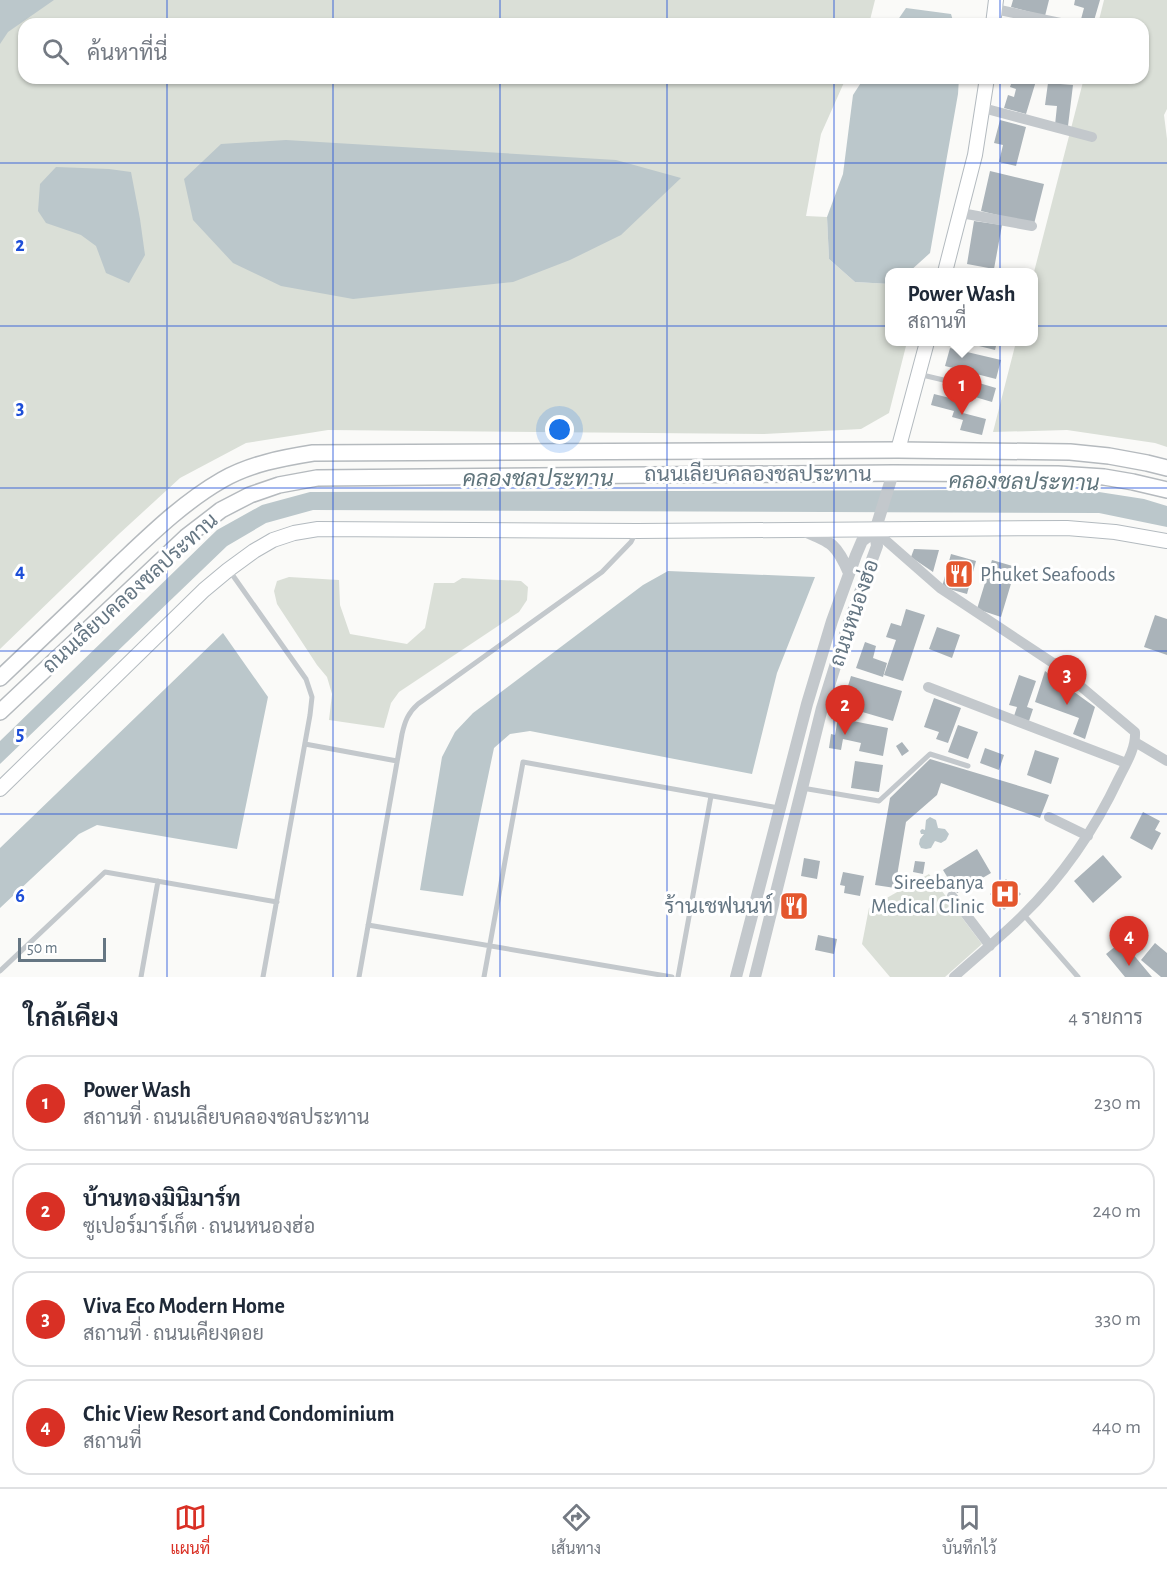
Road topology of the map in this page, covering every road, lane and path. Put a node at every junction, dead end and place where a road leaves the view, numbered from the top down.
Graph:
1 (995, 4) edge
2 (1044, 18) edge
3 (986, 84) edge
4 (983, 108) junction
5 (1092, 136) dead end
6 (961, 213) junction
7 (1032, 226) dead end
8 (946, 268) edge
9 (926, 346) edge
10 (918, 374) junction
11 (969, 386) dead end
12 (898, 450) junction
13 (1167, 468) edge
14 (893, 473) junction
15 (1167, 490) edge
16 (802, 530) junction
17 (637, 531) junction
18 (875, 531) junction
19 (1167, 541) edge
20 (228, 570) junction
21 (849, 573) junction
22 (0, 678) edge
23 (928, 687) dead end
24 (0, 712) edge
25 (1135, 742) junction
26 (305, 744) junction
27 (398, 761) junction
28 (1167, 761) edge
29 (1126, 763) junction
30 (968, 766) dead end
31 (802, 788) junction
32 (0, 789) edge
33 (711, 796) junction
34 (779, 808) junction
35 (1049, 818) dead end
36 (1088, 836) junction
37 (158, 881) junction
38 (952, 896) dead end
39 (276, 902) junction
40 (1024, 915) junction
41 (368, 925) junction
42 (490, 946) junction
43 (990, 946) junction
44 (0, 971) edge
45 (141, 977) edge
46 (263, 977) edge
47 (359, 977) edge
48 (484, 977) edge
49 (672, 977) edge
50 (678, 977) edge
51 (736, 977) edge
52 (755, 977) edge
53 (954, 977) edge
54 (1078, 977) edge

1 - 2 street
3 - 4 main road
4 - 5 street
4 - 6 main road
6 - 7 street
6 - 8 main road
9 - 10 main road
10 - 11 lane
10 - 12 main road
12 - 13 main road, ถนนเลียบคลองชลประทาน
12 - 14 main road
12 - 22 main road, ถนนเลียบคลองชลประทาน
14 - 15 main road, ถนนเลียบคลองชลประทาน
14 - 18 street
14 - 24 main road, ถนนเลียบคลองชลประทาน
16 - 17 main road
16 - 18 main road
16 - 21 street
17 - 20 main road
17 - 27 lane
18 - 19 main road
18 - 21 street, ถนนหนองฮ่อ
18 - 25 street
18 - 31 street, ถนนหนองฮ่อ
20 - 26 lane
20 - 32 main road
21 - 34 street, ถนนหนองฮ่อ
23 - 29 street
25 - 28 street
25 - 29 street
26 - 27 lane
26 - 39 lane
27 - 41 lane
29 - 36 street
30 - 31 lane
31 - 52 street, ถนนหนองฮ่อ
33 - 34 lane
33 - 42 lane
33 - 50 lane
34 - 51 street, ถนนหนองฮ่อ
35 - 36 street
36 - 40 street
37 - 39 lane
37 - 44 lane
37 - 45 lane
38 - 43 street
39 - 46 lane
40 - 43 street
40 - 54 lane
41 - 42 lane
41 - 47 lane
42 - 48 lane
42 - 49 lane
43 - 53 street

